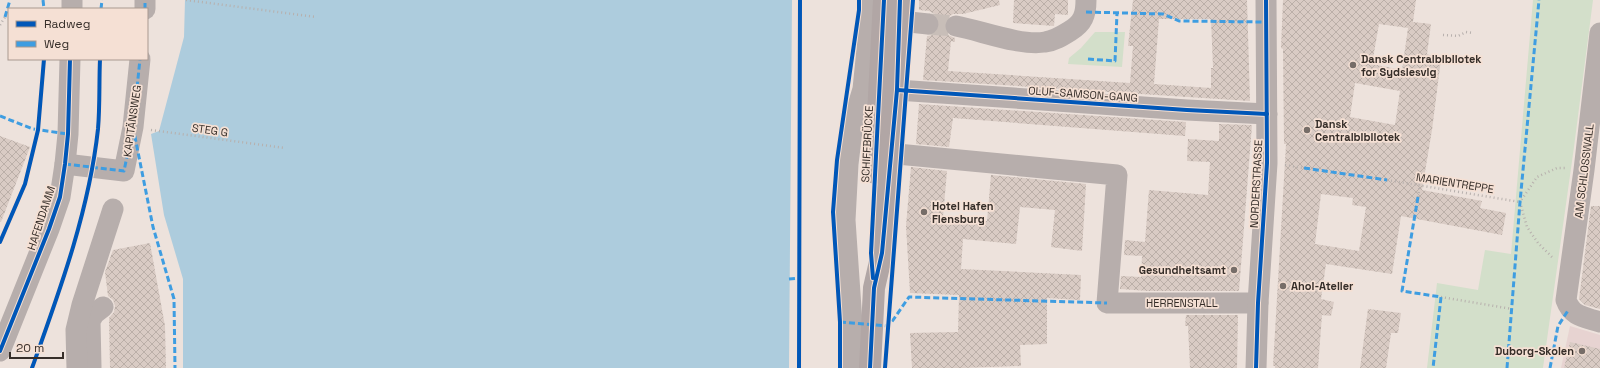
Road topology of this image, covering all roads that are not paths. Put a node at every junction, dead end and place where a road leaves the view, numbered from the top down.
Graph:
1 (872, 0) edge
2 (884, 0) edge
3 (1086, 0) edge
4 (1266, 0) edge
5 (900, 11) edge
6 (928, 24) tunnel mouth
7 (956, 26) tunnel mouth
8 (1600, 33) edge
9 (70, 60) edge
10 (140, 60) edge
11 (897, 90) junction
12 (1267, 114) junction
13 (884, 153) junction
14 (66, 164) junction
15 (1590, 164) edge
16 (113, 208) dead end
17 (1258, 304) junction
18 (103, 307) dead end
19 (1600, 322) edge
20 (0, 351) edge
21 (77, 368) edge
22 (91, 368) edge
23 (853, 368) edge
24 (870, 368) edge
25 (1256, 368) edge

1 - 23 street, SCHIFFBRÜCKE
2 - 13 main road, SCHIFFBRÜCKE
3 - 7 street
4 - 12 street, NORDERSTRASSE
5 - 6 street
5 - 11 main road, SCHIFFBRÜCKE
8 - 15 street, AM SCHLOSSWALL
9 - 14 street, HAFENDAMM
10 - 14 street, KAPITÄNSWEG
11 - 12 street, OLUF-SAMSON-GANG
11 - 13 main road, SCHIFFBRÜCKE
12 - 17 street, NORDERSTRASSE
13 - 17 street, HERRENSTALL
13 - 24 main road, SCHIFFBRÜCKE
14 - 20 street, HAFENDAMM
15 - 19 street, AM SCHLOSSWALL
16 - 21 street
17 - 25 street, NORDERSTRASSE
18 - 22 street

